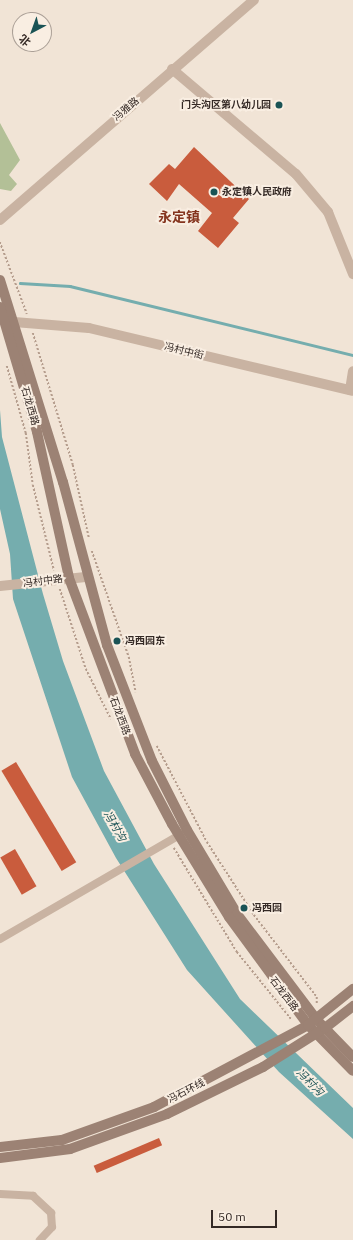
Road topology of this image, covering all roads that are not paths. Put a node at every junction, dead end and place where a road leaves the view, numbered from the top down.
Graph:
1 (254, 0) edge
2 (172, 69) junction
3 (0, 220) edge
4 (353, 274) edge
5 (0, 280) edge
6 (0, 306) edge
7 (14, 322) junction
8 (353, 371) edge
9 (351, 391) edge
10 (86, 577) junction
11 (69, 578) junction
12 (3, 586) edge
13 (183, 833) junction
14 (0, 939) edge
15 (353, 989) edge
16 (353, 1006) edge
17 (312, 1022) junction
18 (321, 1031) junction
19 (353, 1057) edge
20 (353, 1072) edge
21 (0, 1148) edge
22 (0, 1158) edge
23 (0, 1194) edge
24 (40, 1240) edge

1 - 2 street, 冯雅路
2 - 3 street, 冯雅路
2 - 4 street
5 - 7 main road, 石龙西路
6 - 11 main road, 石龙西路
7 - 9 street, 冯村中街
7 - 10 main road, 石龙西路
8 - 9 street
10 - 11 street, 冯村中路
10 - 13 main road, 石龙西路
11 - 12 street, 冯村中路
11 - 13 main road, 石龙西路
13 - 14 street
13 - 17 main road, 石龙西路
15 - 17 main road, 冯石环线
16 - 18 main road, 冯石环线
17 - 18 main road, 石龙西路
17 - 21 main road, 冯石环线
18 - 19 main road, 石龙西路
18 - 20 main road, 石龙西路
18 - 22 main road, 冯石环线
23 - 24 street

